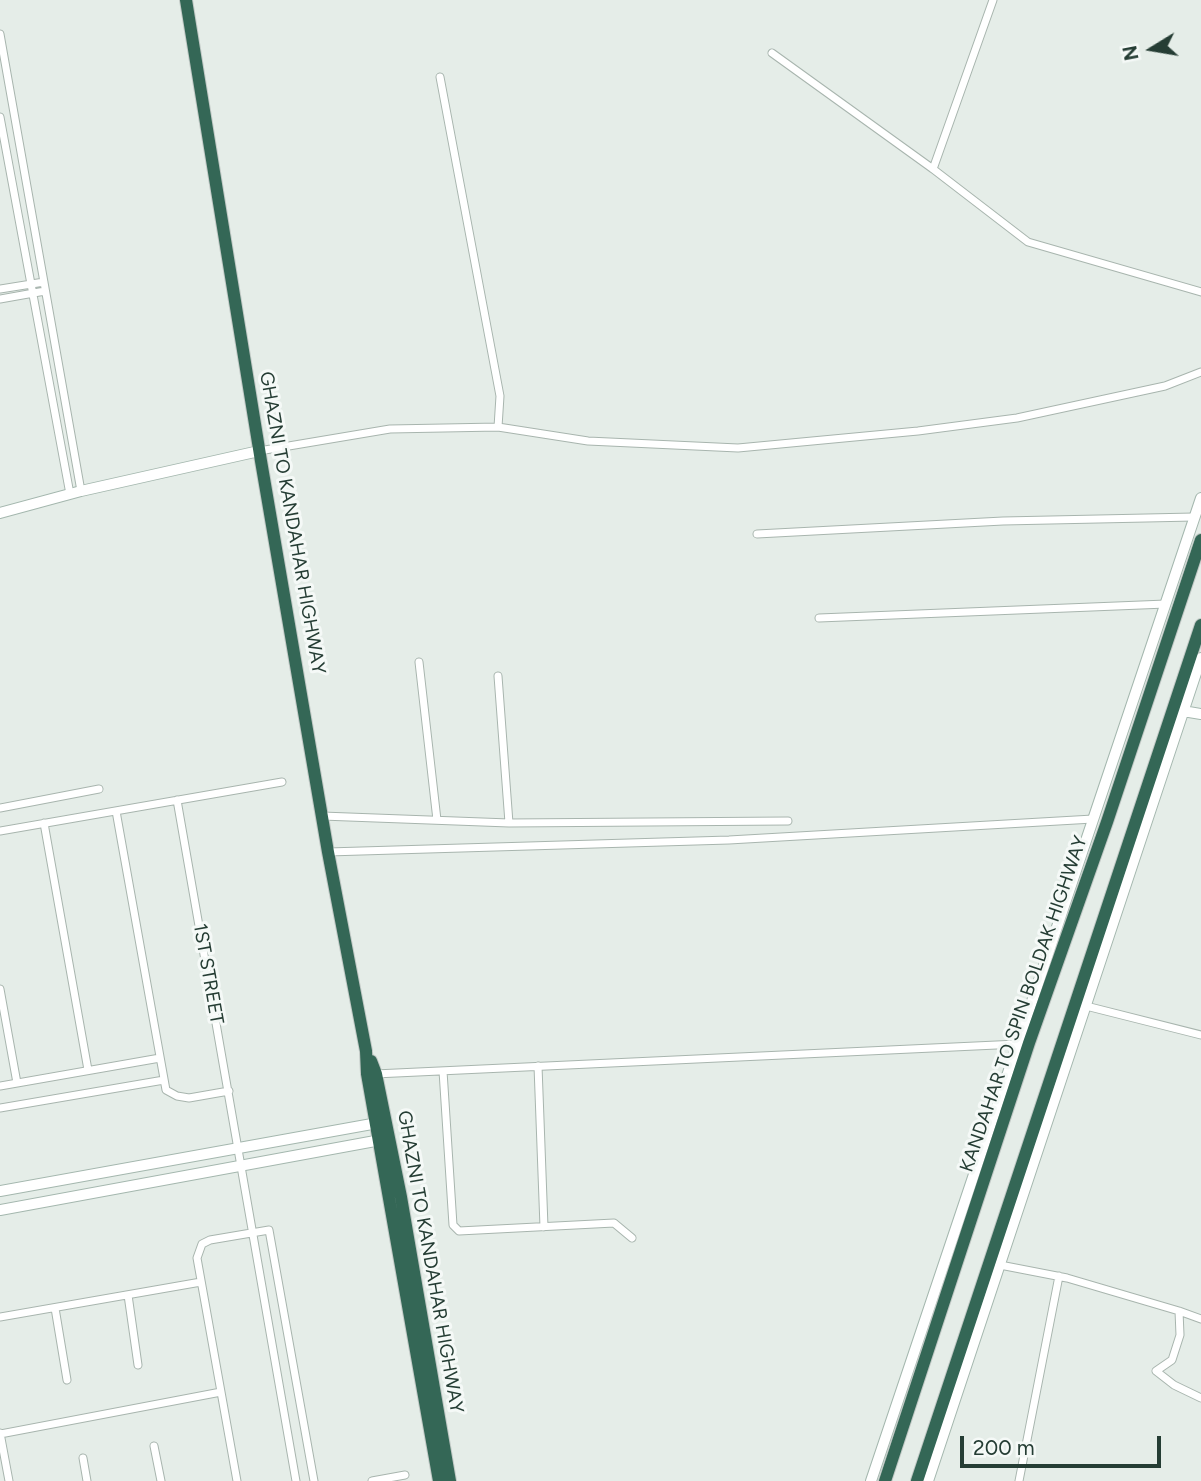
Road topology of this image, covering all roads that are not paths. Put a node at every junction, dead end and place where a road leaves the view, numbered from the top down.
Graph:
1 (186, 0) edge
2 (993, 0) edge
3 (0, 34) edge
4 (772, 53) dead end
5 (440, 77) dead end
6 (0, 117) edge
7 (933, 169) junction
8 (44, 282) junction
9 (30, 284) junction
10 (0, 289) edge
11 (45, 291) junction
12 (1201, 292) edge
13 (31, 293) junction
14 (0, 299) edge
15 (1201, 372) edge
16 (498, 426) junction
17 (260, 451) junction
18 (75, 492) junction
19 (1201, 498) edge
20 (0, 513) edge
21 (1195, 517) junction
22 (757, 534) dead end
23 (1201, 540) edge
24 (1166, 604) junction
25 (819, 618) dead end
26 (1201, 625) edge
27 (1201, 658) edge
28 (419, 662) dead end
29 (498, 676) dead end
30 (1183, 711) junction
31 (1201, 714) edge
32 (282, 782) dead end
33 (99, 789) dead end
34 (177, 800) junction
35 (0, 808) edge
36 (116, 811) junction
37 (322, 816) junction
38 (1093, 819) junction
39 (438, 820) junction
40 (789, 821) dead end
41 (44, 823) junction
42 (509, 823) junction
43 (0, 831) edge
44 (328, 852) junction
45 (0, 989) edge
46 (1086, 1006) junction
47 (1201, 1035) edge
48 (1018, 1044) junction
49 (160, 1058) junction
50 (538, 1066) junction
51 (88, 1070) junction
52 (443, 1071) junction
53 (371, 1074) junction
54 (164, 1080) junction
55 (17, 1083) junction
56 (0, 1086) edge
57 (229, 1091) junction
58 (0, 1108) edge
59 (381, 1123) junction
60 (384, 1139) junction
61 (238, 1149) junction
62 (241, 1166) junction
63 (0, 1191) edge
64 (0, 1210) edge
65 (544, 1227) junction
66 (252, 1232) junction
67 (632, 1238) dead end
68 (1000, 1265) junction
69 (1059, 1276) junction
70 (201, 1282) junction
71 (128, 1295) junction
72 (55, 1308) junction
73 (1179, 1311) junction
74 (0, 1317) edge
75 (1201, 1320) edge
76 (138, 1365) dead end
77 (67, 1380) dead end
78 (221, 1392) junction
79 (1201, 1398) edge
80 (0, 1433) edge
81 (153, 1446) dead end
82 (83, 1458) dead end
83 (405, 1475) dead end
84 (9, 1481) edge
85 (87, 1481) edge
86 (161, 1481) edge
87 (237, 1481) edge
88 (296, 1481) edge
89 (314, 1481) edge
90 (372, 1481) edge
91 (439, 1481) edge
92 (450, 1481) edge
93 (872, 1481) edge
94 (885, 1481) edge
95 (917, 1481) edge
96 (928, 1481) edge
97 (1019, 1481) edge

1 - 17 highway, GHAZNI TO KANDAHAR HIGHWAY
2 - 7 street
3 - 8 street
4 - 7 street
5 - 16 street
6 - 9 street
7 - 12 street
8 - 9 street
8 - 11 street
9 - 10 street
9 - 13 street
11 - 13 street
11 - 18 street
13 - 14 street
13 - 18 street
15 - 16 street
16 - 17 street
17 - 18 street
17 - 37 highway, GHAZNI TO KANDAHAR HIGHWAY
18 - 20 street
19 - 21 street
21 - 22 street
21 - 24 street
23 - 94 highway, KANDAHAR TO SPIN BOLDAK HIGHWAY
24 - 25 street
24 - 38 street
26 - 95 highway
27 - 30 street
28 - 39 street
29 - 42 street
30 - 31 street
30 - 46 street
32 - 34 street
33 - 35 street
34 - 36 street
34 - 57 street, 1ST STREET
36 - 41 street
36 - 49 street
37 - 39 street
37 - 44 highway, GHAZNI TO KANDAHAR HIGHWAY
38 - 44 street
38 - 48 street
39 - 42 street
40 - 42 street
41 - 43 street
41 - 51 street
44 - 53 highway, GHAZNI TO KANDAHAR HIGHWAY
45 - 55 street
46 - 47 street
46 - 68 street
48 - 50 street
48 - 93 street
49 - 51 street
49 - 54 street
50 - 52 street
50 - 65 street
51 - 55 street
52 - 53 street
52 - 65 street
53 - 59 highway, GHAZNI TO KANDAHAR HIGHWAY
54 - 57 street
54 - 58 street
55 - 56 street
57 - 61 street, 1ST STREET
59 - 60 highway, GHAZNI TO KANDAHAR HIGHWAY
59 - 61 street
60 - 62 street
60 - 91 highway, GHAZNI TO KANDAHAR HIGHWAY
60 - 92 highway, GHAZNI TO KANDAHAR HIGHWAY
61 - 62 street, 1ST STREET
61 - 63 street
62 - 64 street
62 - 66 street, 1ST STREET
65 - 67 street
66 - 70 street
66 - 88 street, 1ST STREET
66 - 89 street
68 - 69 street
68 - 96 street
69 - 73 street
69 - 97 street
70 - 71 street
70 - 78 street
71 - 72 street
71 - 76 street
72 - 74 street
72 - 77 street
73 - 75 street
73 - 79 street
78 - 80 street
78 - 87 street
80 - 84 street
81 - 86 street
82 - 85 street
83 - 90 street

